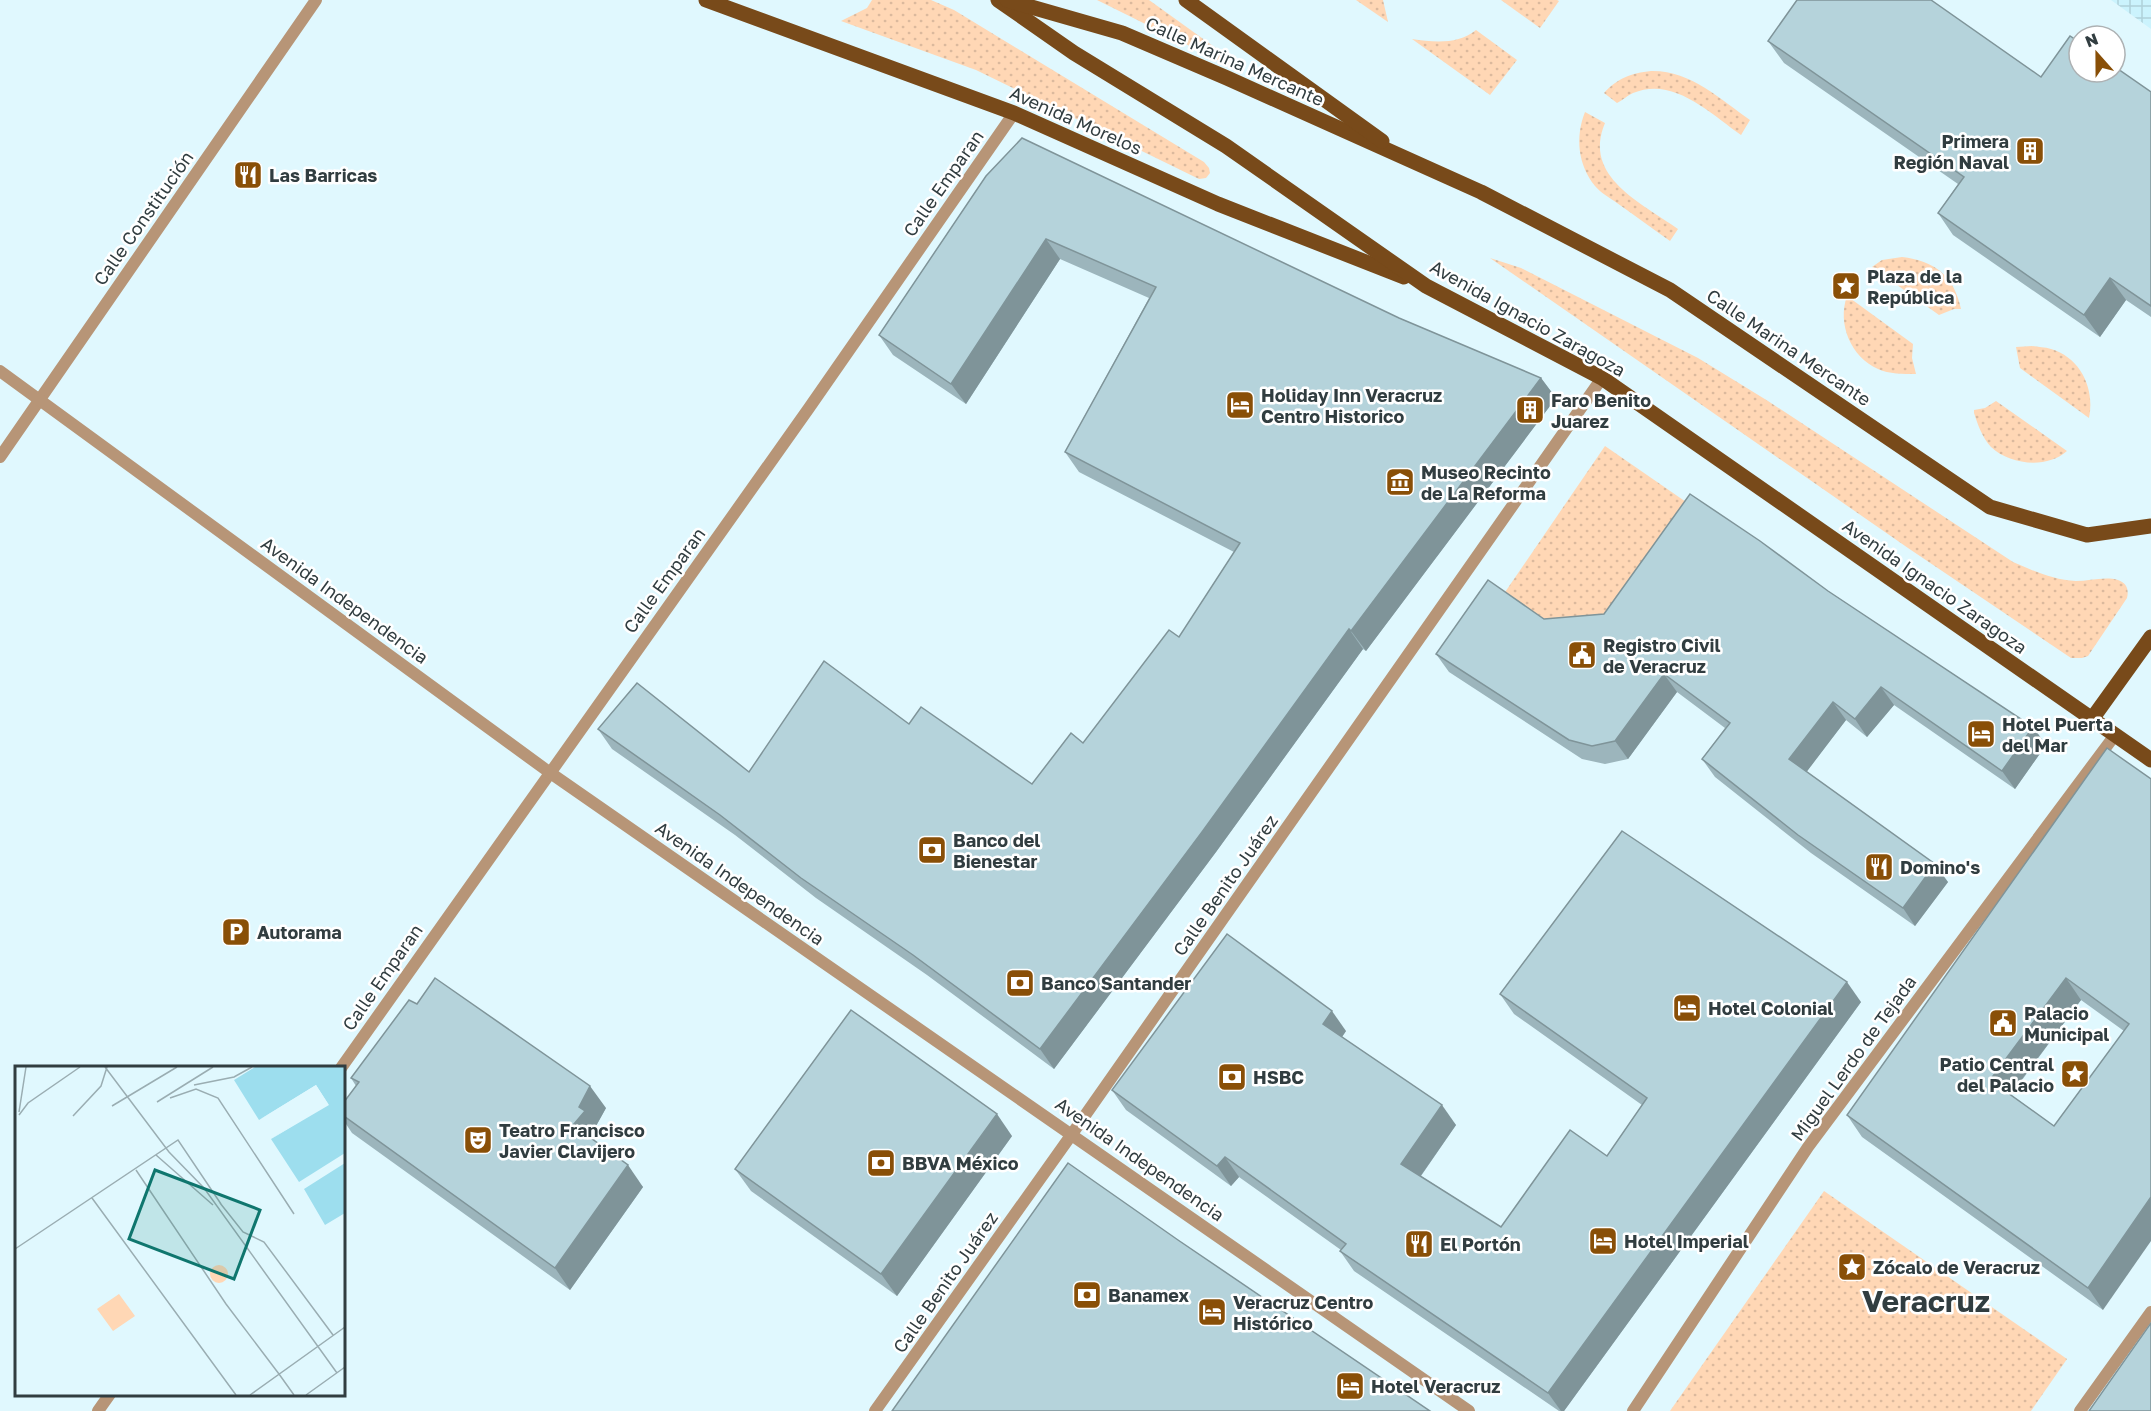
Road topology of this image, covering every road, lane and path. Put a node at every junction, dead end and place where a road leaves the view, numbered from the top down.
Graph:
1 (316, 0) edge
2 (706, 0) edge
3 (998, 0) edge
4 (1007, 0) edge
5 (1186, 0) edge
6 (1014, 113) junction
7 (1409, 160) junction
8 (1426, 286) junction
9 (0, 371) edge
10 (1602, 378) junction
11 (40, 399) junction
12 (0, 457) edge
13 (2151, 526) edge
14 (2151, 636) edge
15 (2092, 719) junction
16 (2115, 735) junction
17 (2151, 760) edge
18 (549, 772) junction
19 (341, 1066) edge
20 (1072, 1134) junction
21 (2151, 1312) edge
22 (109, 1396) edge
23 (98, 1411) edge
24 (875, 1411) edge
25 (1469, 1411) edge
26 (1633, 1411) edge
27 (2080, 1411) edge

1 - 11 street, Calle Constitución
2 - 6 main road, Avenida Morelos
3 - 8 main road, Avenida Ignacio Zaragoza
4 - 7 main road, Calle Marina Mercante
5 - 7 main road, Calle Marina Mercante
6 - 8 main road, Avenida Morelos
6 - 18 street, Calle Emparan
7 - 13 main road, Calle Marina Mercante
8 - 10 main road, Avenida Ignacio Zaragoza
9 - 11 street, Avenida Independencia
10 - 15 main road, Avenida Ignacio Zaragoza
10 - 20 street, Calle Benito Juárez
11 - 12 street, Calle Constitución
11 - 18 street, Avenida Independencia
14 - 15 main road
15 - 16 main road, Avenida Ignacio Zaragoza
16 - 17 main road, Avenida Ignacio Zaragoza
16 - 26 street, Miguel Lerdo de Tejada
18 - 19 street, Calle Emparan
18 - 20 street, Avenida Independencia
20 - 24 street, Calle Benito Juárez
20 - 25 street, Avenida Independencia
21 - 27 street
22 - 23 street

